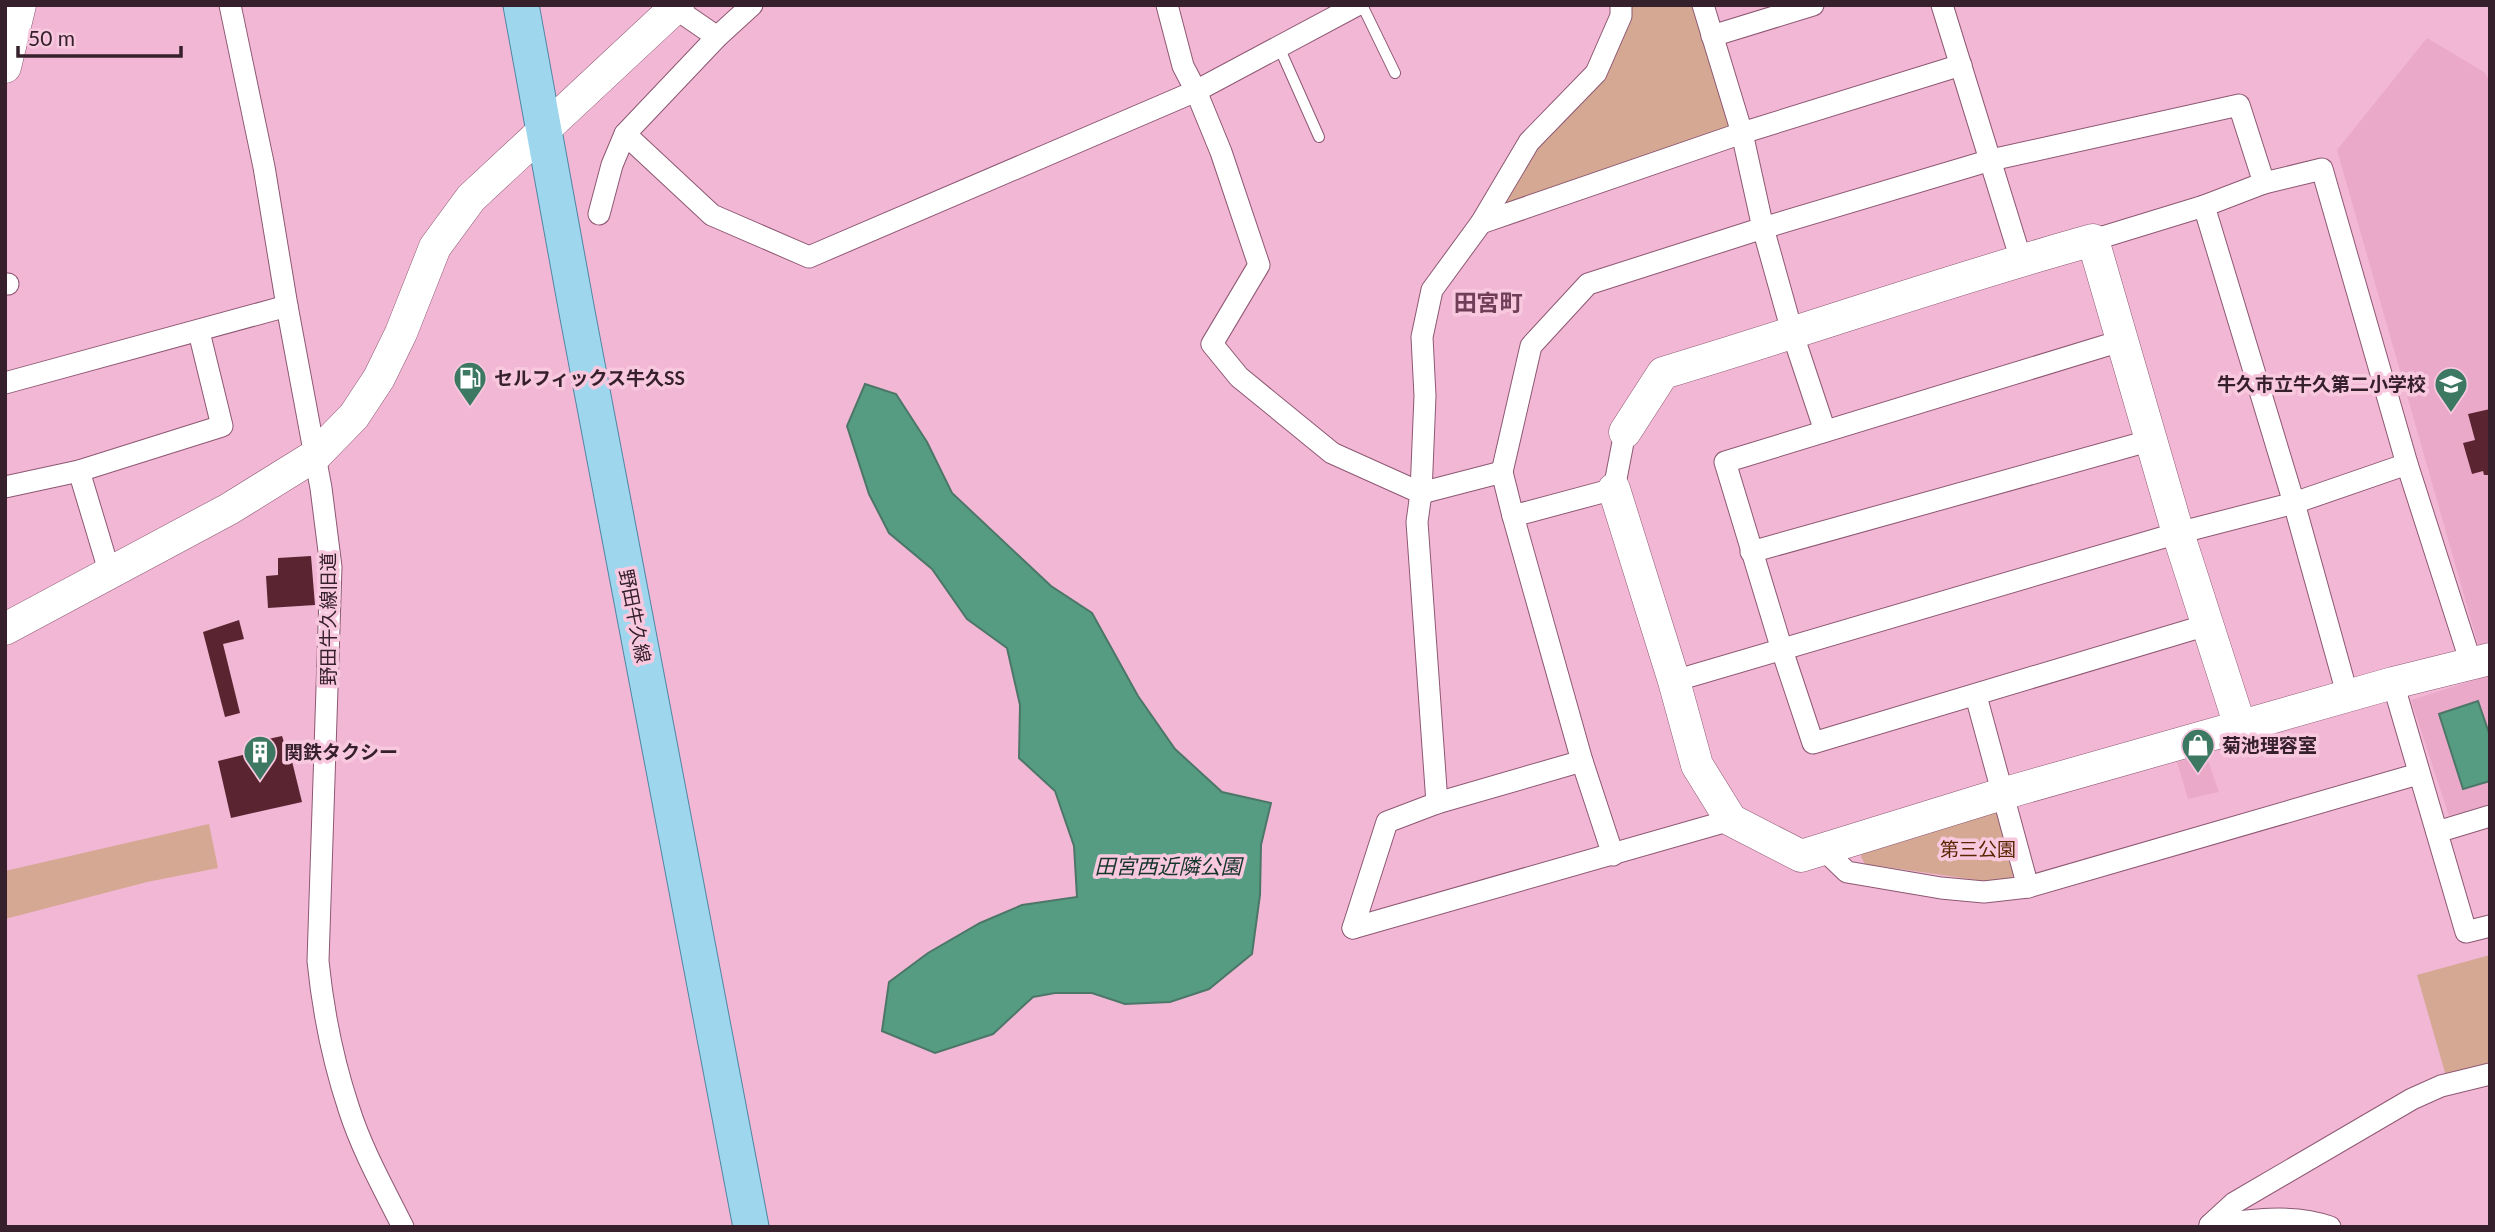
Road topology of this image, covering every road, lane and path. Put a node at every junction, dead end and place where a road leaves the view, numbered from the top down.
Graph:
1 (20, 5) edge
2 (230, 5) edge
3 (521, 5) edge
4 (752, 5) edge
5 (1167, 5) edge
6 (1360, 5) edge
7 (1621, 5) edge
8 (1703, 5) edge
9 (1814, 5) edge
10 (1942, 5) edge
11 (677, 7) edge
12 (1712, 36) junction
13 (717, 37) junction
14 (1279, 47) junction
15 (1961, 65) junction
16 (5, 67) edge
17 (1395, 73) dead end
18 (1196, 90) junction
19 (544, 129) junction
20 (625, 134) junction
21 (1742, 134) junction
22 (1319, 137) dead end
23 (1991, 160) junction
24 (2264, 183) junction
25 (2204, 206) junction
26 (599, 214) dead end
27 (1481, 223) junction
28 (1763, 228) junction
29 (2093, 240) junction
30 (2021, 260) junction
31 (287, 306) junction
32 (199, 331) junction
33 (1793, 335) junction
34 (2124, 340) junction
35 (5, 383) edge
36 (1825, 431) junction
37 (1625, 432) joint
38 (2152, 440) junction
39 (316, 455) junction
40 (2407, 464) junction
41 (79, 471) junction
42 (1502, 472) junction
43 (5, 487) edge
44 (1615, 489) junction
45 (1421, 493) junction
46 (2294, 503) junction
47 (1513, 516) junction
48 (2178, 534) junction
49 (1751, 552) junction
50 (110, 574) junction
51 (2207, 625) junction
52 (5, 629) edge
53 (1782, 650) junction
54 (2480, 661) edge
55 (1674, 681) junction
56 (2393, 683) junction
57 (1976, 696) junction
58 (2348, 697) junction
59 (2240, 726) junction
60 (1582, 761) junction
61 (2418, 774) junction
62 (2002, 794) junction
63 (1437, 803) junction
64 (2490, 816) edge
65 (1731, 820) junction
66 (2437, 832) junction
67 (1824, 849) junction
68 (1613, 855) junction
69 (2028, 887) junction
70 (2490, 926) edge
71 (2490, 1074) edge
72 (2209, 1226) edge
73 (403, 1227) edge
74 (751, 1227) edge
75 (2330, 1227) edge

1 - 16 street
2 - 31 street, 野田牛久線旧道
3 - 19 main road, 野田牛久線
4 - 13 street
5 - 18 street
6 - 14 street
6 - 17 lane
7 - 27 street
8 - 12 street
9 - 12 street
10 - 15 street
11 - 13 street
11 - 19 street
12 - 21 street
13 - 20 street
14 - 18 street
14 - 22 lane
15 - 21 street
15 - 23 street
18 - 20 street
18 - 45 street
19 - 39 street
19 - 74 main road, 野田牛久線
20 - 26 street
21 - 27 street
21 - 28 street
23 - 24 street
23 - 28 street
23 - 30 street
24 - 25 street
24 - 40 street
25 - 29 street
25 - 46 street
27 - 45 street
28 - 33 street
28 - 42 street
29 - 30 street
29 - 34 street
30 - 33 street
31 - 32 street
31 - 39 street, 野田牛久線旧道
32 - 35 street
32 - 41 street
33 - 36 street
33 - 37 street
34 - 36 street
34 - 38 street
36 - 49 street
37 - 44 street
38 - 48 street
38 - 49 street
39 - 50 street
39 - 73 street, 野田牛久線旧道
40 - 46 street
40 - 54 street
41 - 43 street
41 - 50 street
42 - 45 street
42 - 47 street
44 - 47 street
44 - 55 street
45 - 63 street
46 - 48 street
46 - 58 street
47 - 60 street
48 - 51 street
48 - 53 street
49 - 53 street
50 - 52 street
51 - 57 street
51 - 59 street
53 - 55 street
53 - 57 street
54 - 56 street
55 - 65 street
56 - 58 street
56 - 61 street
57 - 62 street
58 - 59 street
59 - 62 street
60 - 63 street
60 - 68 street
61 - 66 street
61 - 69 street
62 - 67 street
62 - 69 street
63 - 68 street
64 - 66 street
65 - 67 street
65 - 68 street
66 - 70 street
67 - 69 street
71 - 72 street
72 - 75 street

